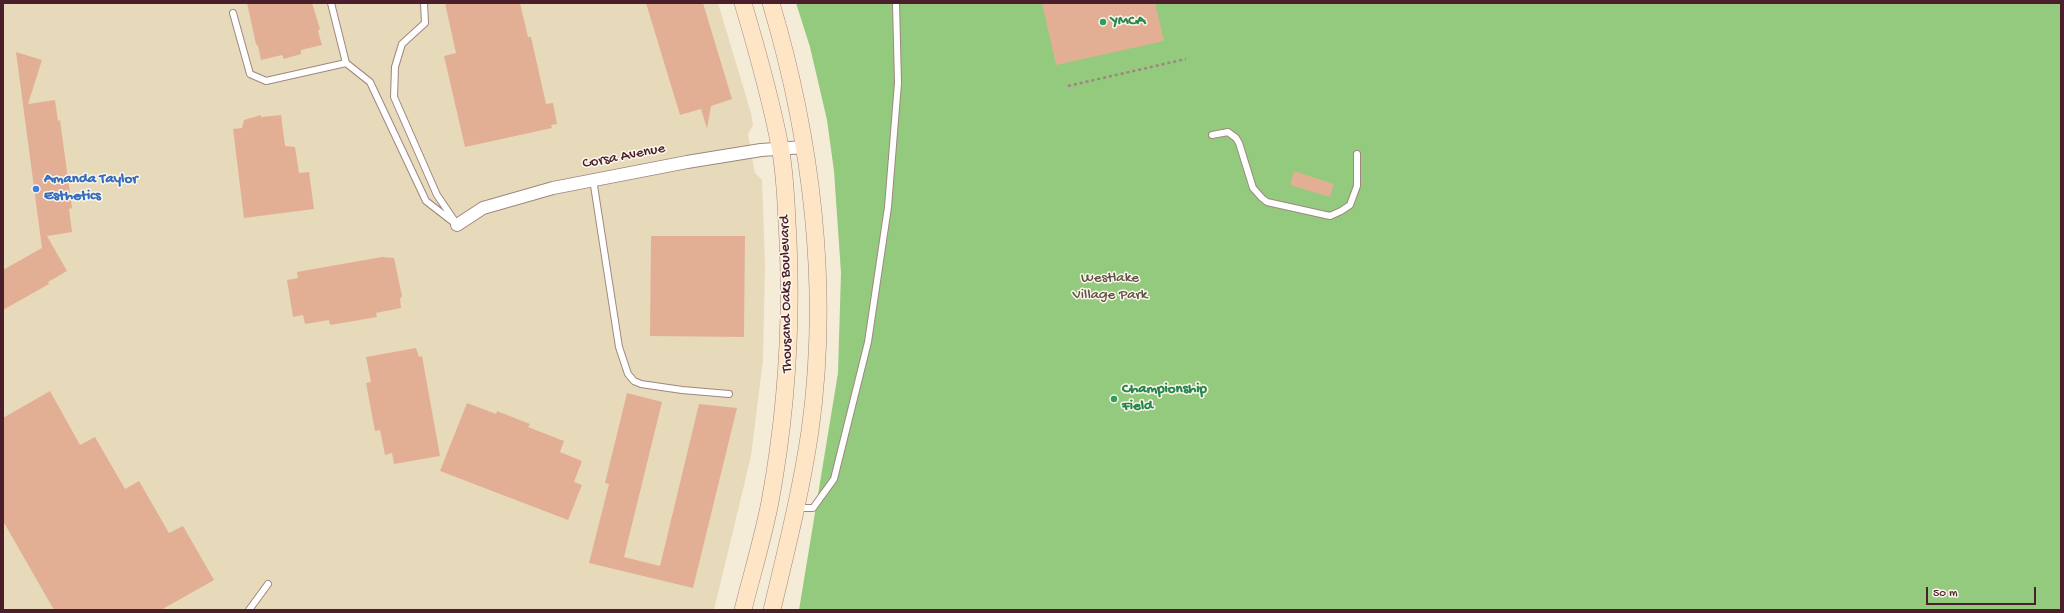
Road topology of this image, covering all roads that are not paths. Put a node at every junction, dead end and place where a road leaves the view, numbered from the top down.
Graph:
1 (331, 3) edge
2 (424, 3) edge
3 (743, 3) edge
4 (771, 3) edge
5 (896, 3) edge
6 (233, 13) dead end
7 (346, 63) junction
8 (1212, 134) dead end
9 (805, 147) junction
10 (780, 148) junction
11 (1357, 154) dead end
12 (593, 180) junction
13 (457, 225) junction
14 (728, 394) dead end
15 (770, 504) junction
16 (796, 508) junction
17 (268, 584) dead end
18 (249, 610) edge
19 (743, 610) edge
20 (772, 610) edge

1 - 7 lane
2 - 13 lane
3 - 10 main road, Thousand Oaks Boulevard
4 - 9 main road, Thousand Oaks Boulevard
5 - 16 lane
6 - 7 lane
7 - 13 lane
8 - 11 lane
9 - 10 street, Corsa Avenue
9 - 16 main road, Thousand Oaks Boulevard
10 - 12 street, Corsa Avenue
10 - 15 main road, Thousand Oaks Boulevard
12 - 13 street, Corsa Avenue
12 - 14 lane
15 - 16 main road
15 - 19 main road, Thousand Oaks Boulevard
16 - 20 main road, Thousand Oaks Boulevard
17 - 18 lane

